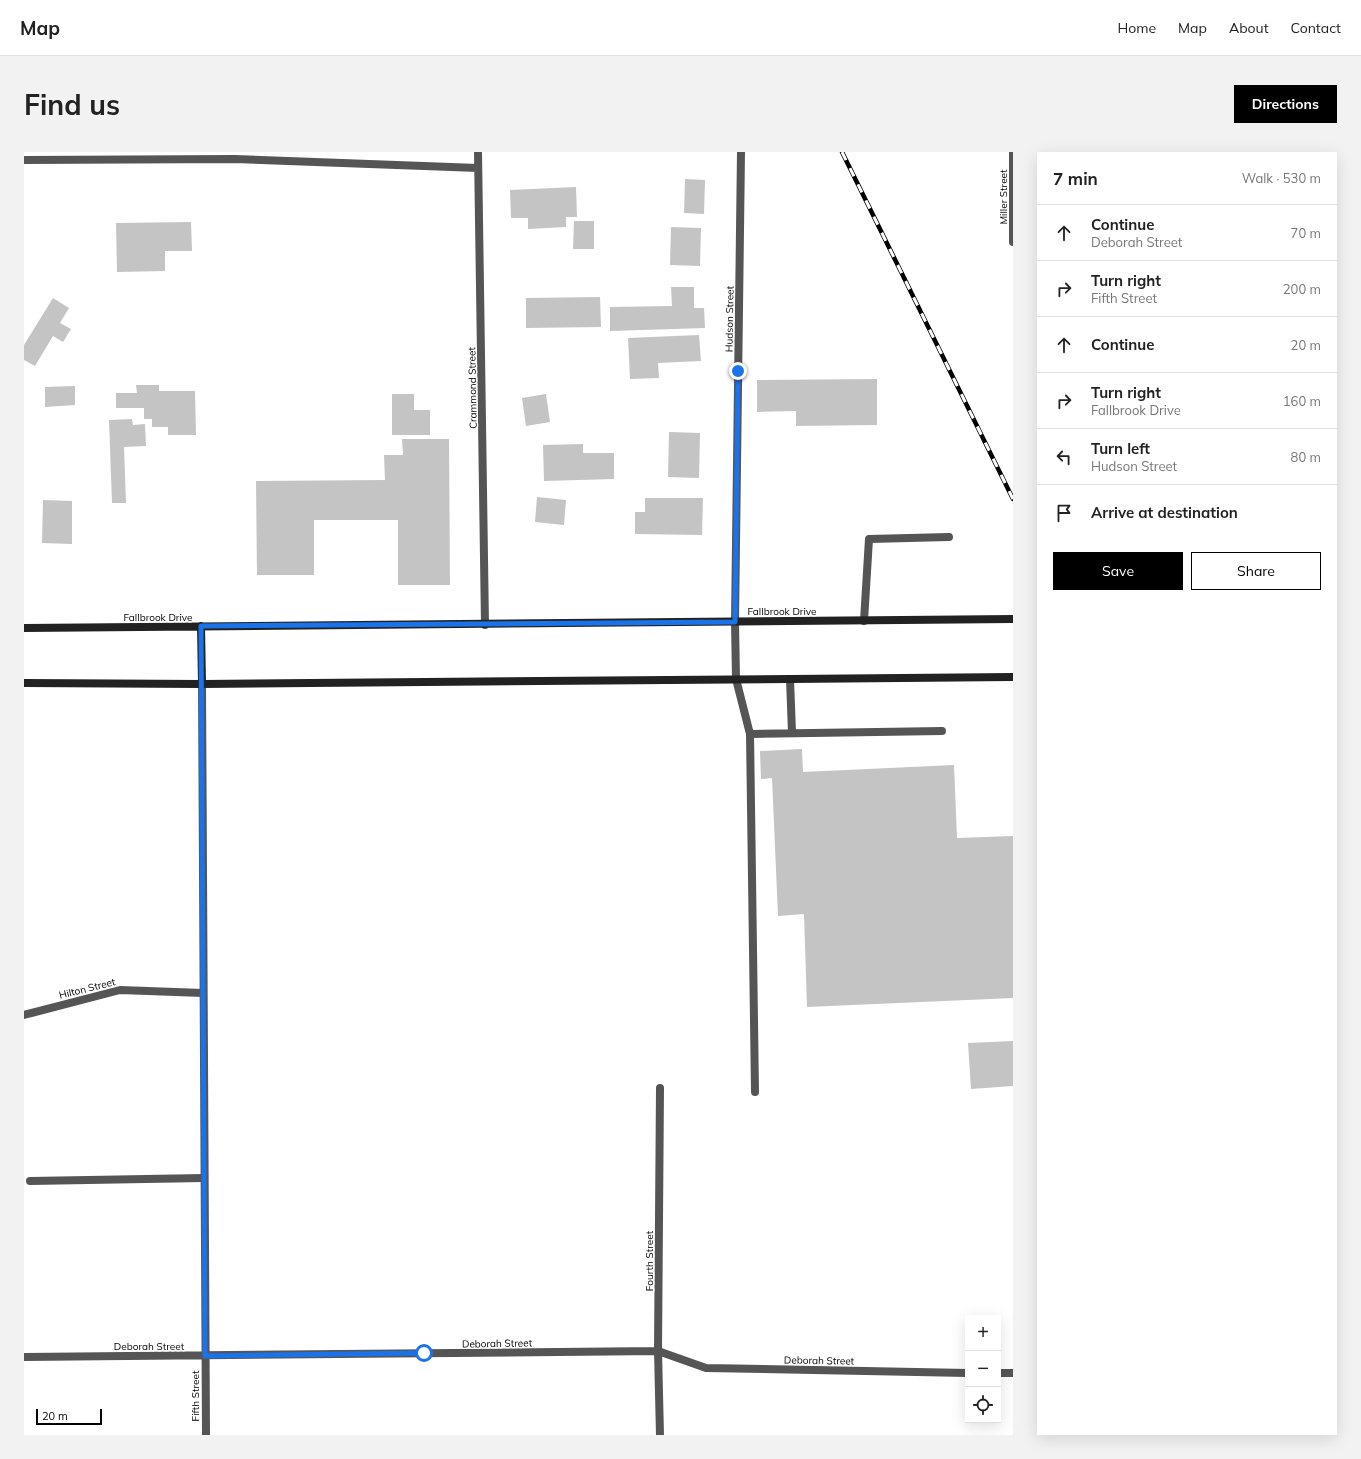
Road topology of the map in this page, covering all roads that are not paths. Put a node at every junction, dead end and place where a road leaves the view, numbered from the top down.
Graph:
1 (478, 152) edge
2 (741, 152) edge
3 (1013, 152) edge
4 (235, 155) edge
5 (24, 160) edge
6 (478, 168) junction
7 (1013, 242) edge
8 (949, 537) dead end
9 (1013, 619) edge
10 (864, 620) junction
11 (735, 622) junction
12 (485, 625) junction
13 (201, 626) junction
14 (24, 628) edge
15 (1013, 677) edge
16 (736, 679) junction
17 (790, 679) junction
18 (24, 683) edge
19 (202, 684) junction
20 (942, 731) dead end
21 (792, 733) junction
22 (750, 734) junction
23 (203, 993) junction
24 (24, 1015) edge
25 (660, 1088) dead end
26 (755, 1092) dead end
27 (204, 1178) junction
28 (30, 1181) dead end
29 (658, 1351) junction
30 (205, 1356) junction
31 (24, 1357) edge
32 (965, 1372) edge
33 (1001, 1373) edge
34 (1013, 1373) edge
35 (206, 1435) edge
36 (660, 1435) edge

1 - 6 street, Crammond Street
2 - 11 street, Hudson Street
3 - 7 street, Miller Street
4 - 5 street
4 - 6 street
6 - 12 street, Crammond Street
8 - 10 street
9 - 10 main road, Fallbrook Drive
10 - 11 main road, Fallbrook Drive
11 - 12 main road, Fallbrook Drive
11 - 16 street, Hudson Street
12 - 13 main road, Fallbrook Drive
13 - 14 main road, Fallbrook Drive
13 - 19 main road
15 - 17 main road
16 - 17 main road
16 - 19 main road
16 - 22 street, Hudson Street
17 - 21 street
18 - 19 main road
19 - 23 street, Fifth Street
20 - 21 street
21 - 22 street
22 - 26 street, Hudson Street
23 - 24 street, Hilton Street
23 - 27 street, Fifth Street
25 - 29 street, Fourth Street
27 - 28 street
27 - 30 street, Fifth Street
29 - 30 street, Deborah Street
29 - 32 street, Deborah Street
29 - 36 street, Fourth Street
30 - 31 street, Deborah Street
30 - 35 street, Fifth Street
33 - 34 street

